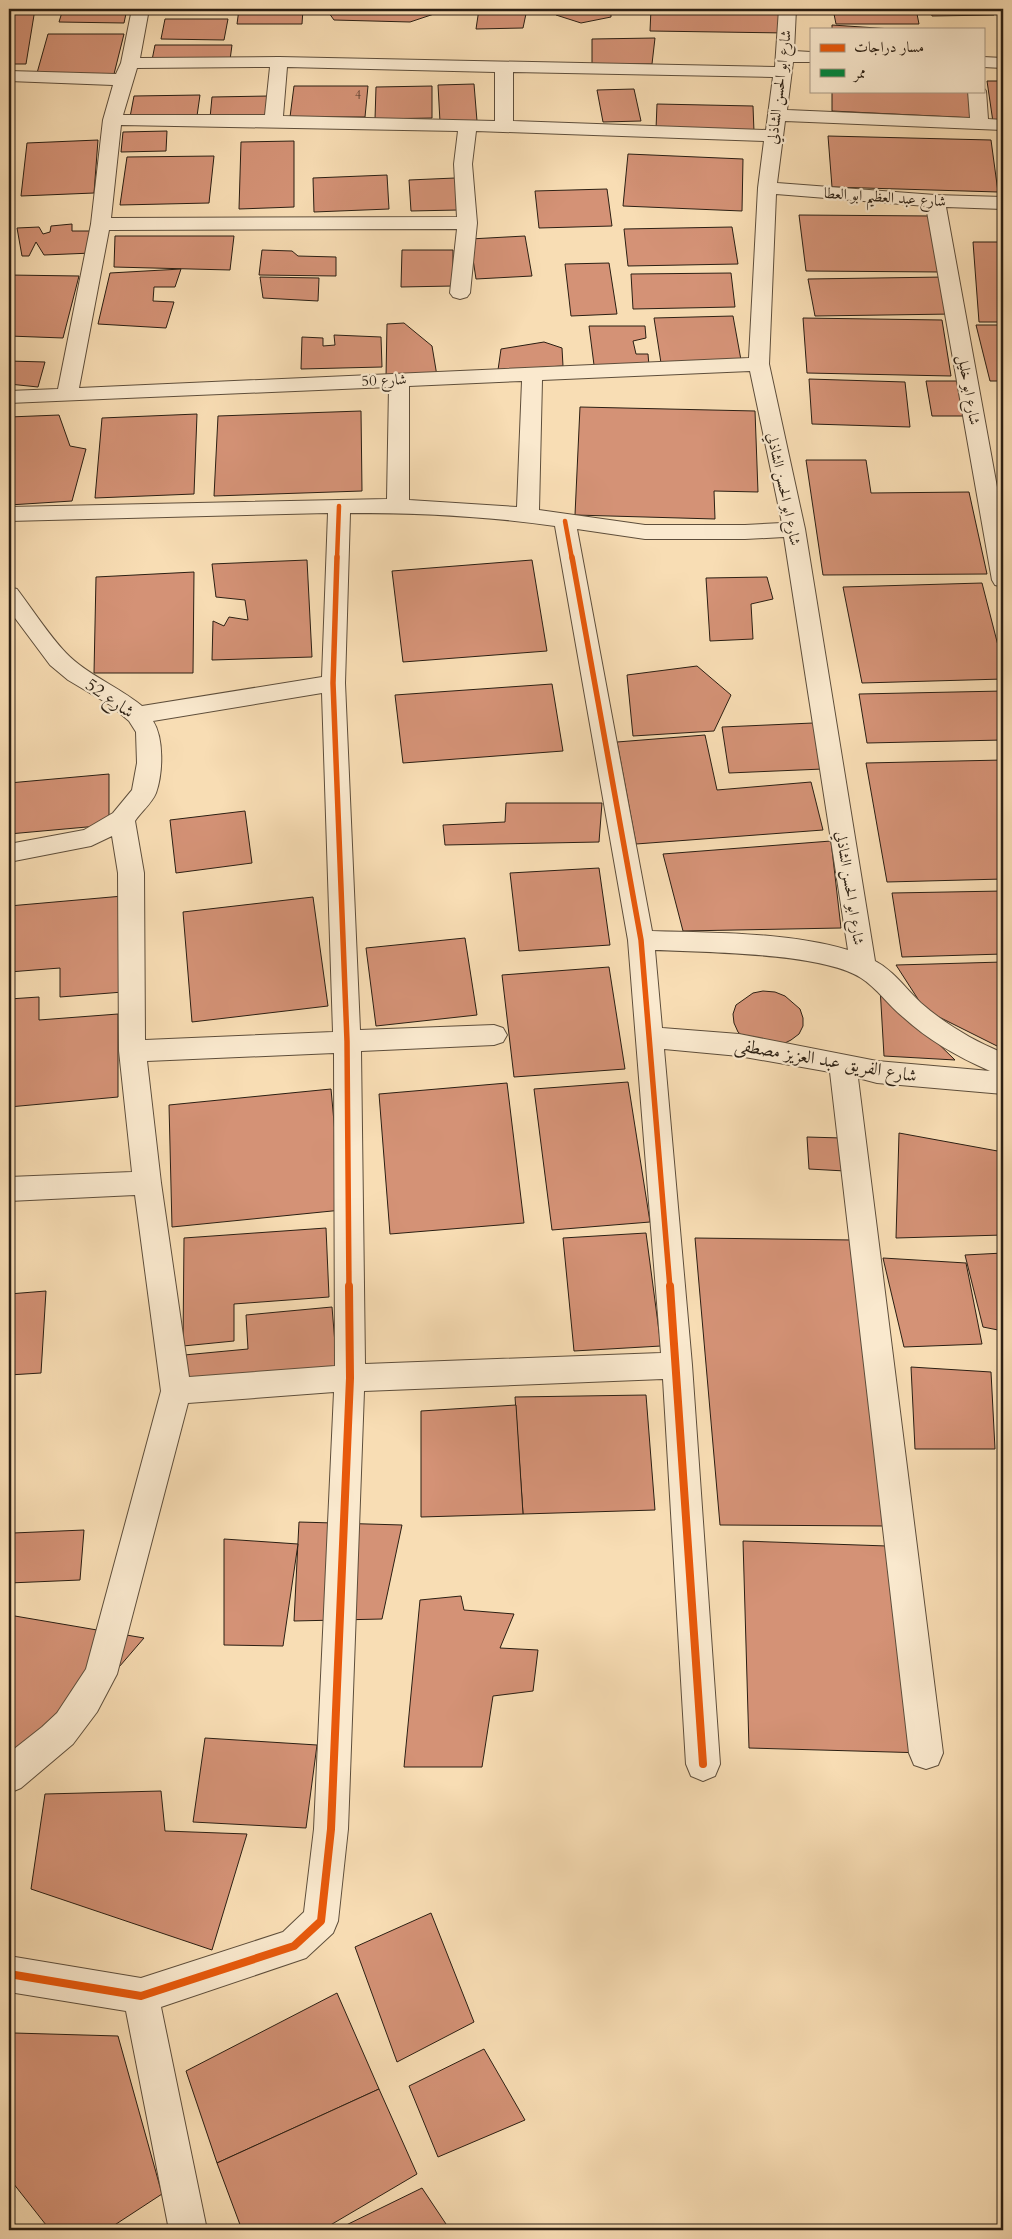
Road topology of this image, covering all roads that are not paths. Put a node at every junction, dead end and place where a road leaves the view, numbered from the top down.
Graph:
1 (140, 9) edge
2 (788, 9) edge
3 (810, 57) edge
4 (279, 62) junction
5 (984, 62) edge
6 (1003, 63) edge
7 (783, 64) junction
8 (504, 66) junction
9 (127, 72) junction
10 (9, 76) edge
11 (977, 92) edge
12 (112, 120) junction
13 (274, 120) junction
14 (979, 124) junction
15 (468, 125) junction
16 (504, 126) junction
17 (775, 126) junction
18 (1003, 126) edge
19 (767, 188) junction
20 (935, 201) junction
21 (1003, 203) edge
22 (466, 223) junction
23 (101, 224) junction
24 (460, 292) dead end
25 (759, 364) junction
26 (532, 374) junction
27 (399, 380) junction
28 (67, 394) junction
29 (9, 397) edge
30 (339, 506) junction
31 (398, 506) junction
32 (9, 514) edge
33 (528, 515) junction
34 (565, 521) junction
35 (794, 529) junction
36 (1000, 544) edge
37 (1003, 580) edge
38 (9, 594) edge
39 (333, 683) junction
40 (137, 715) junction
41 (122, 819) junction
42 (9, 852) edge
43 (641, 940) junction
44 (862, 966) junction
45 (494, 1035) dead end
46 (649, 1037) junction
47 (347, 1041) junction
48 (132, 1051) junction
49 (843, 1064) junction
50 (1003, 1065) edge
51 (1003, 1083) edge
52 (147, 1183) junction
53 (9, 1189) edge
54 (677, 1365) junction
55 (350, 1378) junction
56 (176, 1391) junction
57 (926, 1753) dead end
58 (704, 1764) dead end
59 (9, 1776) edge
60 (9, 1974) edge
61 (141, 1996) junction
62 (188, 2230) edge

1 - 9 street
2 - 7 street, شارع ابو الحسن الشاذلي
3 - 7 street
4 - 8 street
4 - 9 street
4 - 13 street
5 - 6 street
7 - 8 street
7 - 17 street, شارع ابو الحسن الشاذلي
8 - 16 street
9 - 10 street
9 - 12 street
11 - 14 street
12 - 13 street
12 - 23 street
13 - 15 street
14 - 17 street
14 - 18 street
15 - 16 street
15 - 22 street
16 - 17 street
17 - 19 street, شارع ابو الحسن الشاذلي
19 - 20 street, شارع عبد العظيم ابو العطا
19 - 25 street, شارع ابو الحسن الشاذلي
20 - 21 street, شارع عبد العظيم ابو العطا
20 - 36 street, شارع ابو خليل
22 - 23 street
22 - 24 street
23 - 28 street
25 - 26 street, شارع 50
25 - 35 street, شارع ابو الحسن الشاذلي
26 - 27 street, شارع 50
26 - 33 street
27 - 28 street, شارع 50
27 - 31 street
28 - 29 street, شارع 50
30 - 31 street
30 - 32 street
30 - 39 street
31 - 33 street
33 - 34 street
34 - 35 street
34 - 43 street
35 - 44 street, شارع ابو الحسن الشاذلي
36 - 37 street, شارع ابو خليل
38 - 40 street, شارع 52
39 - 40 street
39 - 47 street
40 - 41 street, شارع 52
41 - 42 street, شارع 52
41 - 48 street
43 - 44 street
43 - 46 street
44 - 50 street
45 - 47 street
46 - 49 street, شارع الفريق عبد العزيز مصطفى
46 - 54 street
47 - 48 street
47 - 55 street
48 - 52 street
49 - 51 street, شارع الفريق عبد العزيز مصطفى
49 - 57 street
52 - 53 street
52 - 56 street
54 - 55 street
54 - 58 street
55 - 56 street
55 - 61 street
56 - 59 street
60 - 61 street
61 - 62 street

